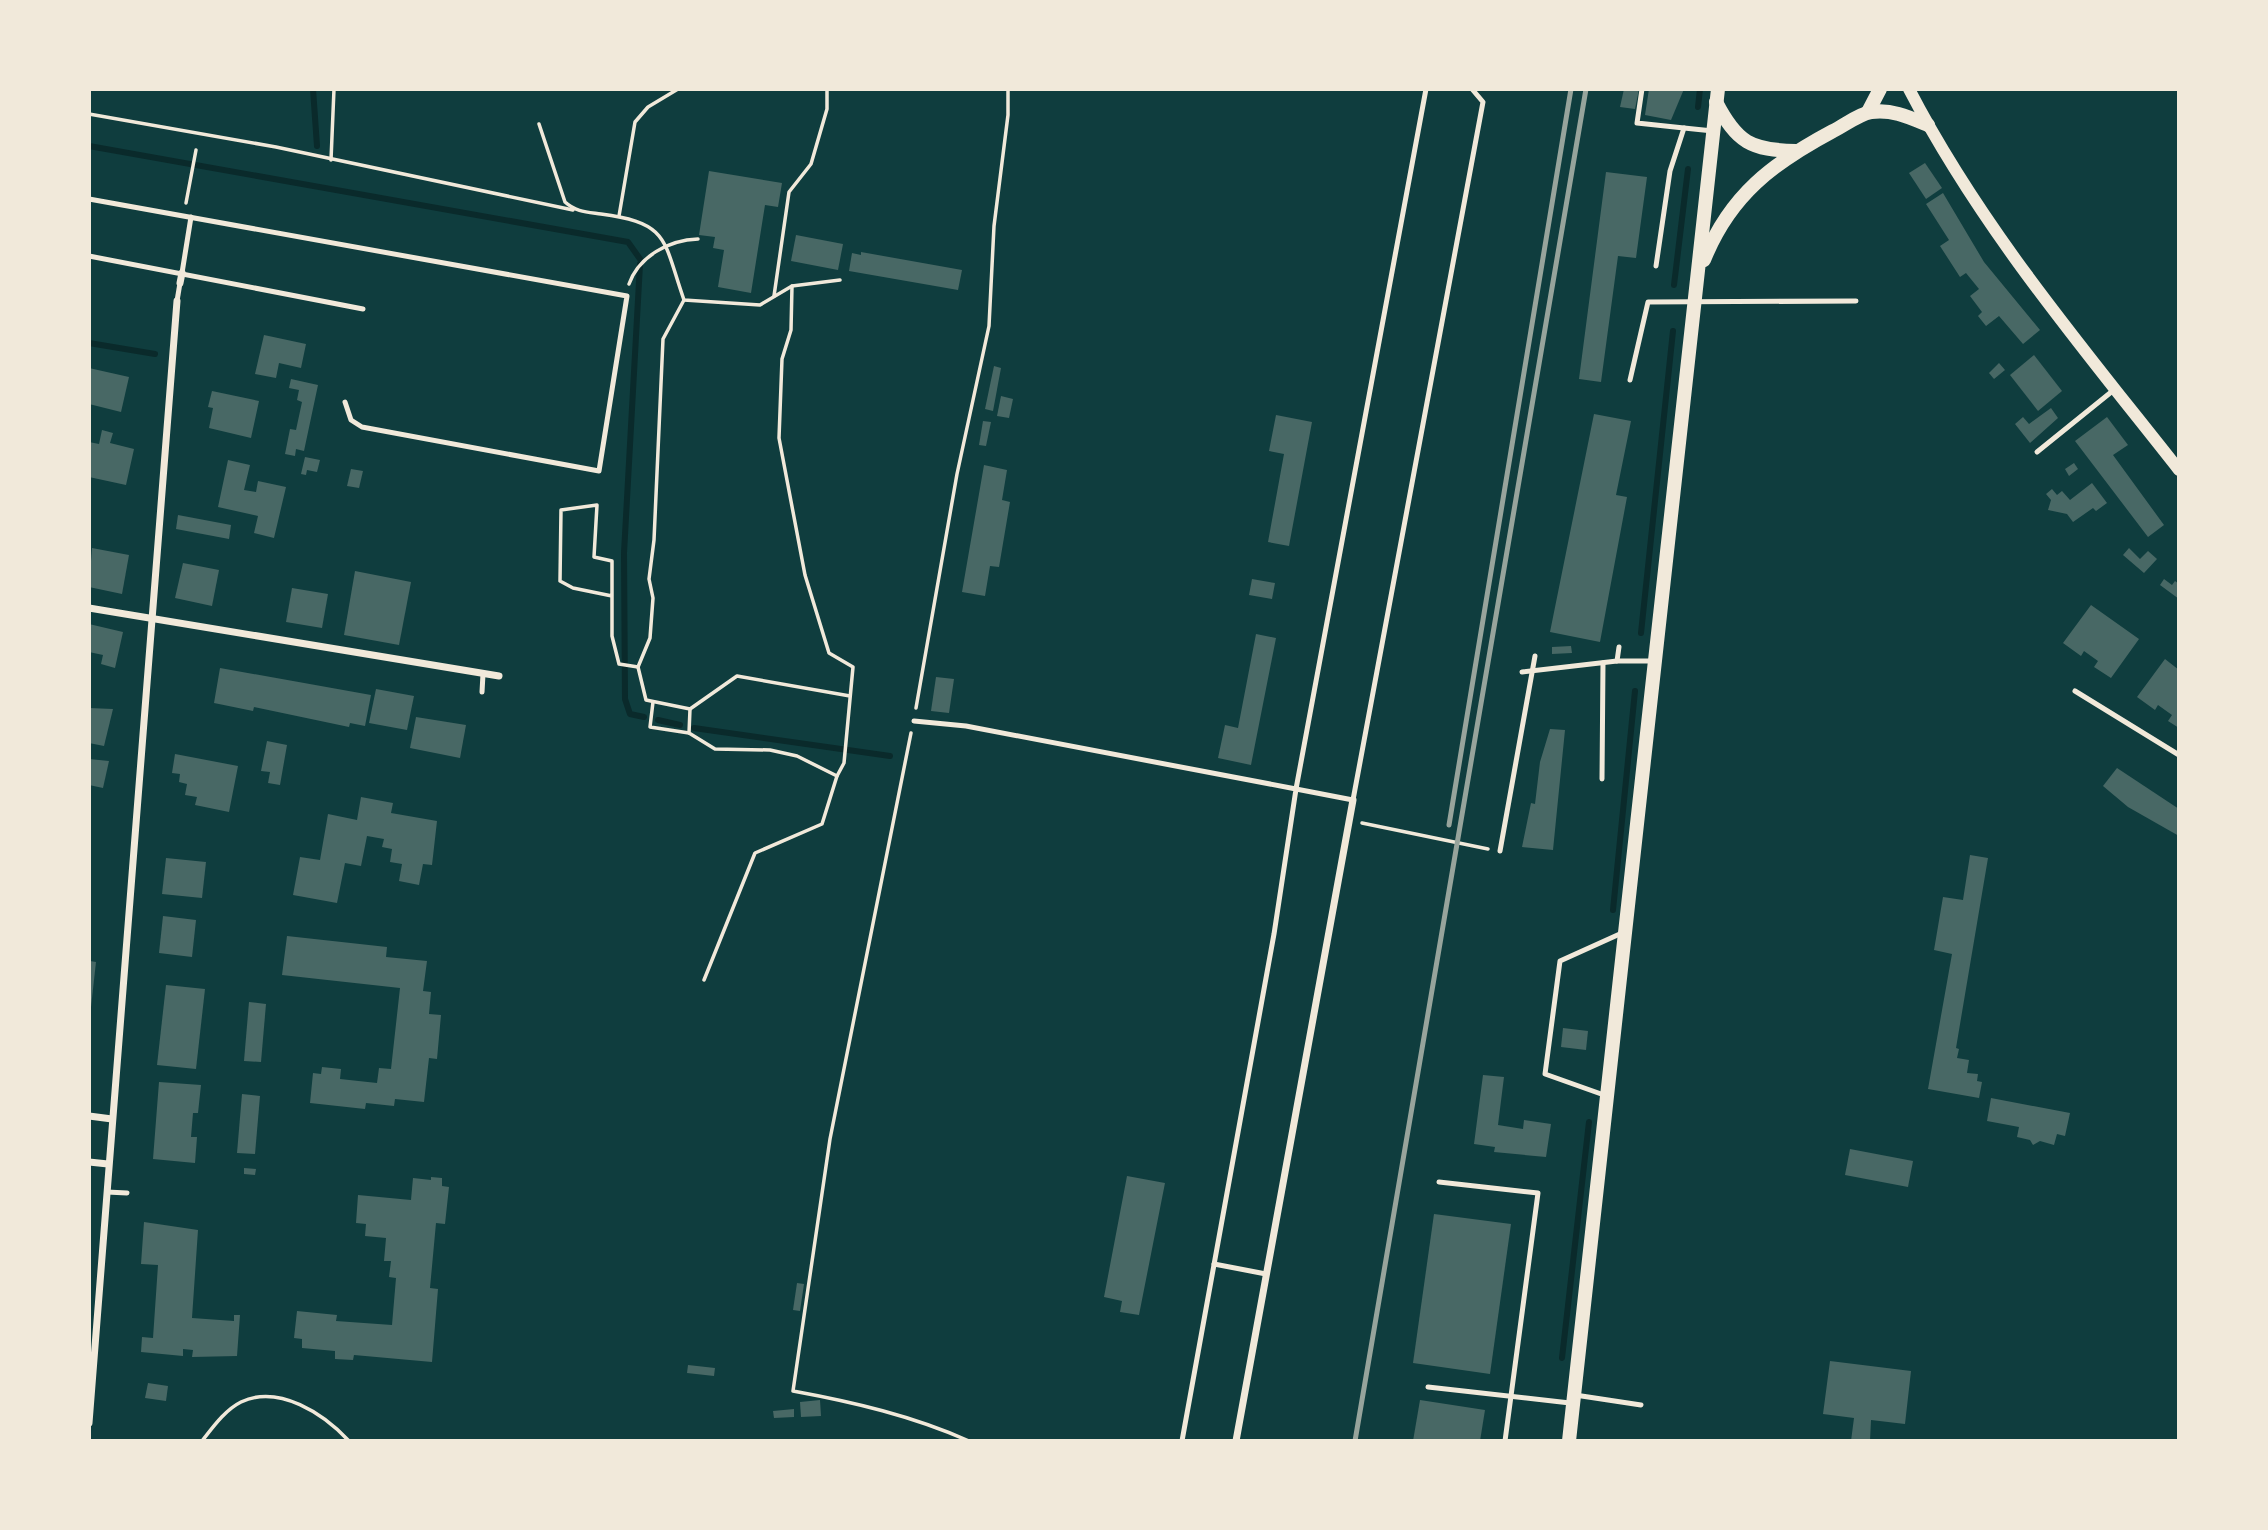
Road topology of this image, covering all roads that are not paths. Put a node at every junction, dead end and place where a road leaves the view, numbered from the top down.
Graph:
1 (1426, 89) edge
2 (1472, 89) edge
3 (1642, 89) edge
4 (1880, 89) edge
5 (1909, 89) edge
6 (1717, 96) edge
7 (1868, 112) junction
8 (1928, 125) junction
9 (1684, 128) junction
10 (1713, 131) junction
11 (1797, 151) junction
12 (89, 199) edge
13 (187, 217) junction
14 (89, 256) edge
15 (1656, 266) dead end
16 (1699, 271) junction
17 (182, 274) junction
18 (180, 283) joint
19 (177, 301) joint
20 (1856, 301) dead end
21 (1695, 302) junction
22 (363, 309) dead end
23 (1630, 380) dead end
24 (2115, 389) junction
25 (345, 402) dead end
26 (2036, 452) dead end
27 (2179, 470) edge
28 (89, 608) edge
29 (152, 619) junction
30 (1619, 647) dead end
31 (1535, 656) dead end
32 (1617, 661) junction
33 (1655, 661) junction
34 (1603, 663) junction
35 (1532, 671) junction
36 (1522, 672) dead end
37 (483, 674) junction
38 (499, 676) dead end
39 (2075, 691) dead end
40 (482, 692) dead end
41 (914, 721) road end
42 (2179, 755) edge
43 (1602, 779) dead end
44 (1296, 789) junction
45 (1353, 800) junction
46 (1500, 851) road end
47 (1625, 932) junction
48 (1607, 1096) junction
49 (89, 1116) edge
50 (113, 1119) junction
51 (89, 1162) edge
52 (108, 1164) junction
53 (1439, 1182) dead end
54 (107, 1192) junction
55 (127, 1193) dead end
56 (1214, 1264) junction
57 (1266, 1274) junction
58 (1428, 1387) dead end
59 (1511, 1397) junction
60 (1574, 1399) junction
61 (1641, 1405) dead end
62 (89, 1423) edge
63 (1182, 1441) edge
64 (1236, 1441) edge
65 (1505, 1441) edge
66 (1569, 1441) edge

1 - 44 lane
2 - 45 lane
3 - 9 lane
4 - 7 main road
5 - 8 street
6 - 10 main road
6 - 11 main road
7 - 8 main road
7 - 11 main road
8 - 24 street
9 - 10 lane
9 - 15 lane
10 - 16 main road
11 - 16 main road
12 - 13 lane
13 - 17 lane
13 - 25 lane
14 - 17 lane
16 - 21 main road
17 - 18 street
17 - 22 lane
18 - 19 lane
19 - 29 street
20 - 21 lane
21 - 23 lane
21 - 33 main road
24 - 26 lane
24 - 27 street
28 - 29 street
29 - 37 street
29 - 50 street
30 - 32 lane
31 - 35 lane
32 - 33 lane
32 - 34 lane
33 - 47 main road
34 - 35 lane
34 - 43 lane
35 - 36 lane
35 - 46 lane
37 - 38 street
37 - 40 lane
39 - 42 lane
41 - 44 lane
44 - 45 lane
44 - 56 lane
45 - 57 street
47 - 48 main road
47 - 48 lane
48 - 60 main road
49 - 50 street
50 - 52 street
51 - 52 street
52 - 54 street
53 - 59 lane
54 - 55 lane
54 - 62 street
56 - 57 lane
56 - 63 lane
57 - 64 street
58 - 59 lane
59 - 60 lane
59 - 65 lane
60 - 61 lane
60 - 66 main road

